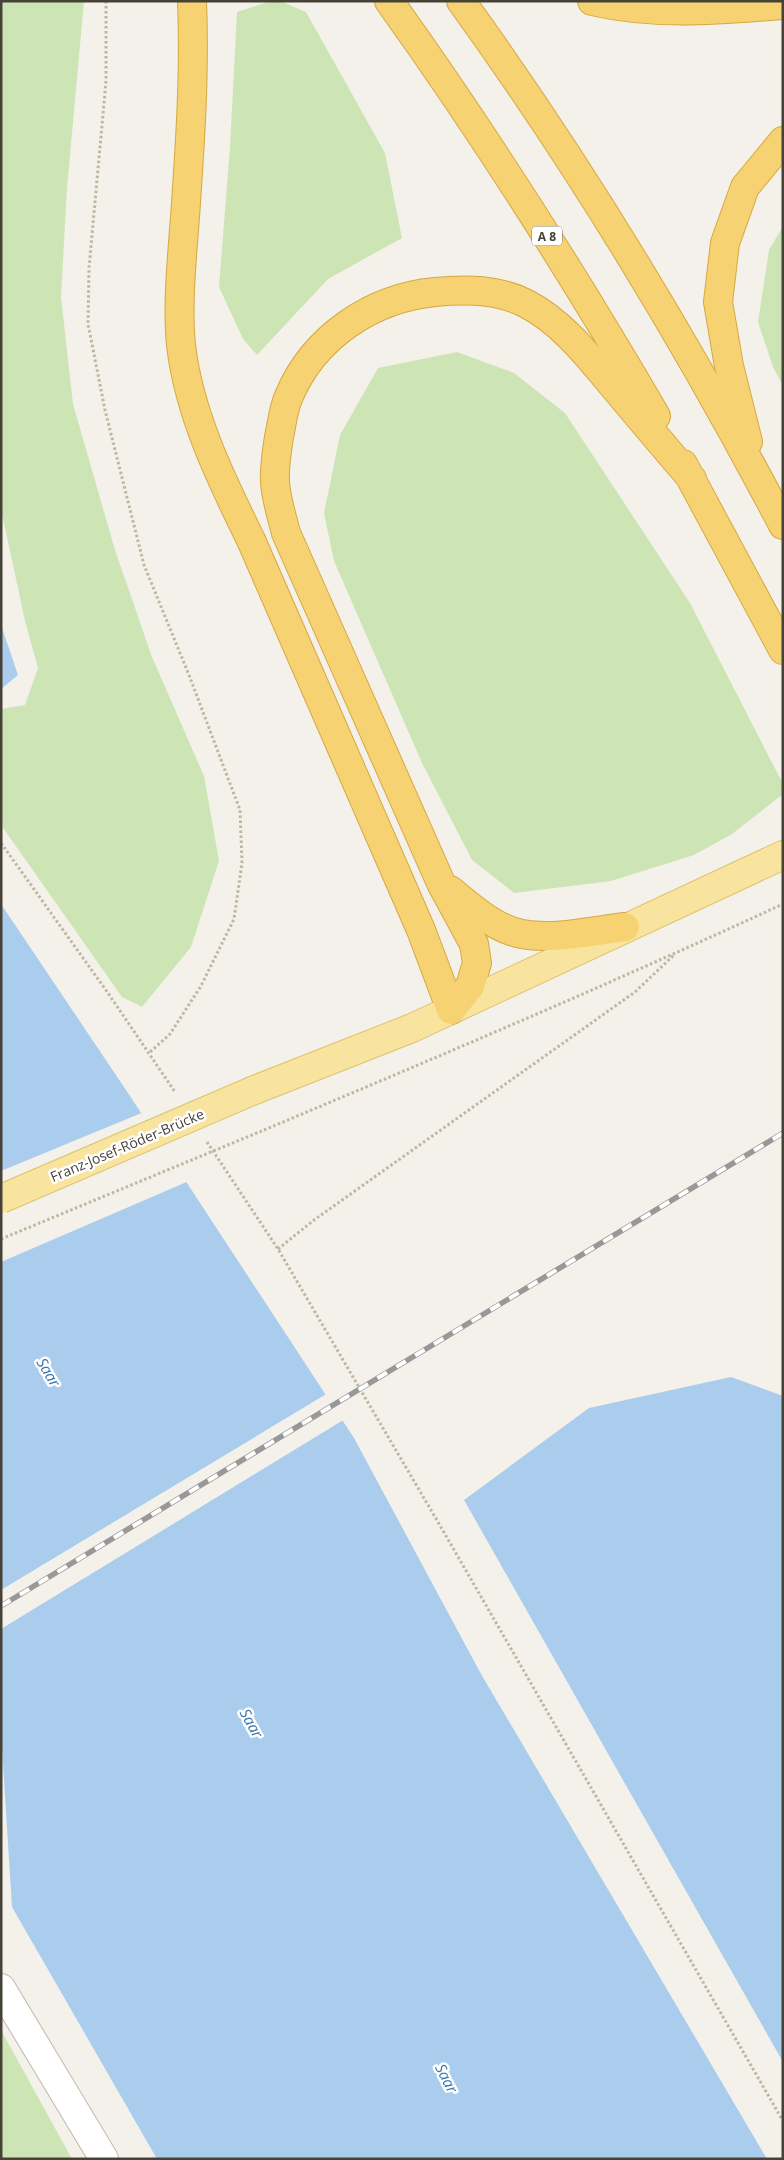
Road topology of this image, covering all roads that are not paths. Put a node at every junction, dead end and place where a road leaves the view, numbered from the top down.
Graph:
1 (192, 1) edge
2 (389, 1) edge
3 (461, 1) edge
4 (592, 1) edge
5 (783, 4) edge
6 (783, 141) edge
7 (758, 477) junction
8 (692, 479) junction
9 (783, 526) edge
10 (783, 650) edge
11 (776, 858) edge
12 (441, 883) junction
13 (625, 927) junction
14 (451, 1010) junction
15 (1, 1200) edge
16 (1, 1988) edge
17 (104, 2159) edge

1 - 14 highway
2 - 8 highway, A 8
3 - 7 highway
4 - 5 highway
6 - 7 highway
7 - 9 highway
8 - 10 highway, A 8
8 - 12 highway
11 - 13 main road, Franz-Josef-Röder-Brücke
12 - 13 highway
12 - 14 highway
13 - 14 main road, Franz-Josef-Röder-Brücke
14 - 15 main road, Franz-Josef-Röder-Brücke, bridge
16 - 17 lane

